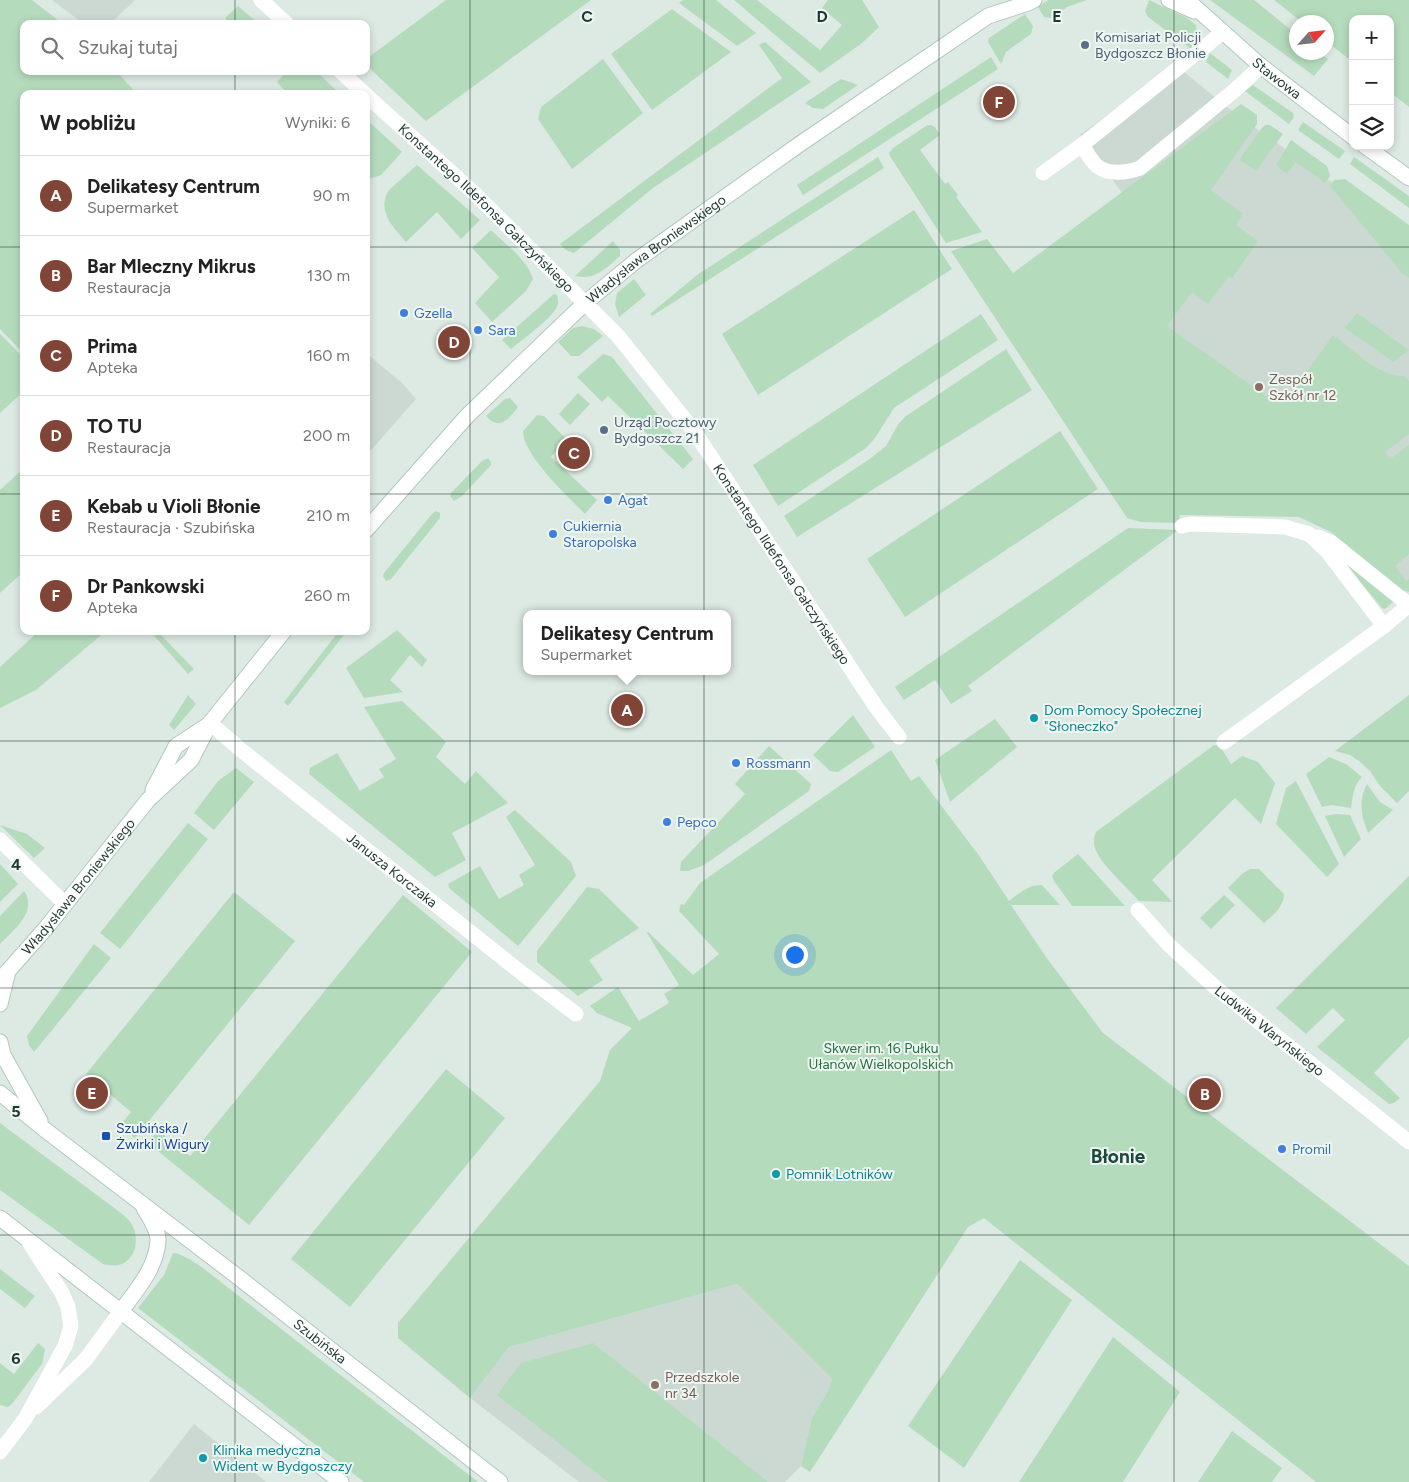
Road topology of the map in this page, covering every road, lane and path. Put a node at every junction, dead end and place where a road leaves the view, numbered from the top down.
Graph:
1 (261, 0) edge
2 (1002, 0) edge
3 (1034, 0) edge
4 (1168, 0) edge
5 (1187, 0) edge
6 (1202, 15) junction
7 (988, 16) junction
8 (283, 20) edge
9 (1223, 32) junction
10 (1261, 66) junction
11 (344, 75) edge
12 (360, 90) edge
13 (370, 99) edge
14 (1349, 134) edge
15 (1082, 145) junction
16 (1370, 150) edge
17 (1042, 173) dead end
18 (1409, 178) edge
19 (585, 303) junction
20 (370, 525) edge
21 (1182, 526) dead end
22 (1309, 534) junction
23 (1409, 605) edge
24 (1384, 626) junction
25 (281, 635) edge
26 (210, 723) junction
27 (899, 737) dead end
28 (1224, 742) dead end
29 (0, 840) edge
30 (65, 904) junction
31 (1138, 910) dead end
32 (3, 975) edge
33 (0, 1004) edge
34 (576, 1014) dead end
35 (0, 1042) edge
36 (0, 1093) edge
37 (44, 1129) junction
38 (1409, 1142) edge
39 (139, 1201) junction
40 (0, 1218) edge
41 (27, 1238) junction
42 (121, 1311) junction
43 (24, 1419) junction
44 (0, 1452) edge
45 (340, 1482) edge
46 (500, 1482) edge

1 - 8 street
2 - 7 street, Władysława Broniewskiego
3 - 7 street, Władysława Broniewskiego
4 - 6 street, Stawowa
5 - 6 street, Stawowa
6 - 9 street, Stawowa
7 - 19 street, Władysława Broniewskiego
9 - 10 street, Stawowa
9 - 15 street
10 - 14 street, Stawowa
10 - 15 street
11 - 12 street, Konstantego Ildefonsa Gałczyńskiego
13 - 19 street, Konstantego Ildefonsa Gałczyńskiego
15 - 17 street
16 - 18 street
19 - 20 street, Władysława Broniewskiego
19 - 27 street, Konstantego Ildefonsa Gałczyńskiego
21 - 22 street
22 - 23 street
22 - 24 street
23 - 24 street
24 - 28 street
25 - 26 street, Władysława Broniewskiego
26 - 30 street, Władysława Broniewskiego
26 - 34 street, Janusza Korczaka
29 - 30 street
30 - 32 street, Władysława Broniewskiego
31 - 38 street, Ludwika Waryńskiego
32 - 33 street, Władysława Broniewskiego
35 - 37 street
36 - 37 street, Szubińska
37 - 39 street, Szubińska
39 - 42 street, Szubińska
39 - 46 street, Szubińska
40 - 41 street
41 - 42 street
41 - 43 street
42 - 43 street, Szubińska
42 - 45 street
43 - 44 street

